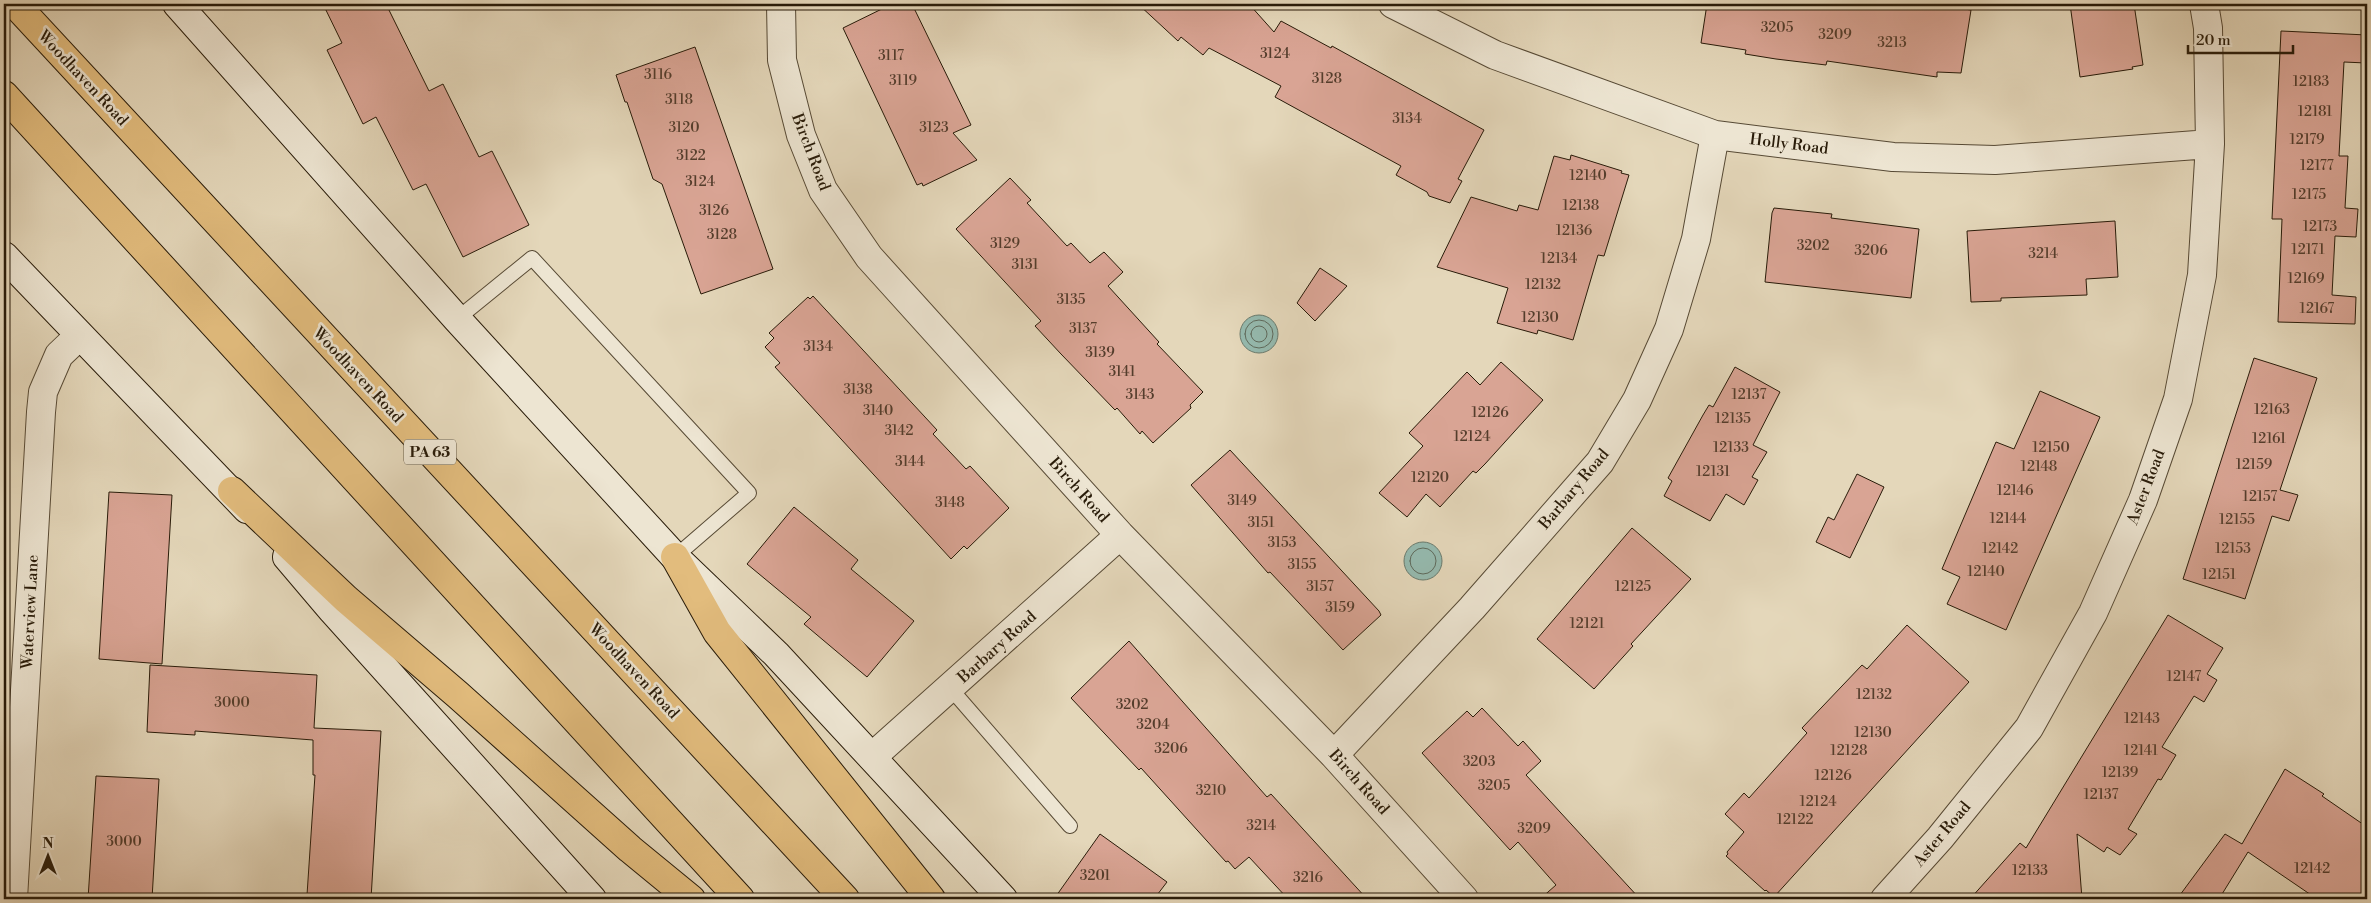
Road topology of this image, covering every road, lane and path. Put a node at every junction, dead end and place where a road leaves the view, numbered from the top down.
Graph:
1 (14, 4) edge
2 (177, 4) edge
3 (1393, 4) edge
4 (2204, 4) edge
5 (781, 16) edge
6 (4, 95) edge
7 (1715, 135) junction
8 (2210, 144) junction
9 (4, 256) edge
10 (457, 319) junction
11 (79, 336) junction
12 (232, 491) junction
13 (1120, 535) junction
14 (675, 557) junction
15 (951, 689) junction
16 (1334, 755) junction
17 (872, 757) junction
18 (1070, 826) dead end
19 (13, 899) edge
20 (592, 899) edge
21 (691, 899) edge
22 (740, 899) edge
23 (845, 899) edge
24 (931, 899) edge
25 (1003, 899) edge
26 (1464, 899) edge
27 (1885, 899) edge

1 - 23 highway, Woodhaven Road / PA 63
2 - 10 street
3 - 7 street, Holly Road
4 - 8 street, Aster Road
5 - 13 street, Birch Road
6 - 22 highway
7 - 8 street, Holly Road
7 - 16 street, Barbary Road
8 - 27 street, Aster Road
9 - 11 street
10 - 14 street
10 - 14 lane
11 - 12 street
11 - 19 street, Waterview Lane
12 - 20 street
12 - 21 highway
13 - 15 street, Barbary Road
13 - 16 street, Birch Road
14 - 17 street
14 - 24 highway
15 - 17 street, Barbary Road
15 - 18 lane
16 - 26 street, Birch Road
17 - 25 street

